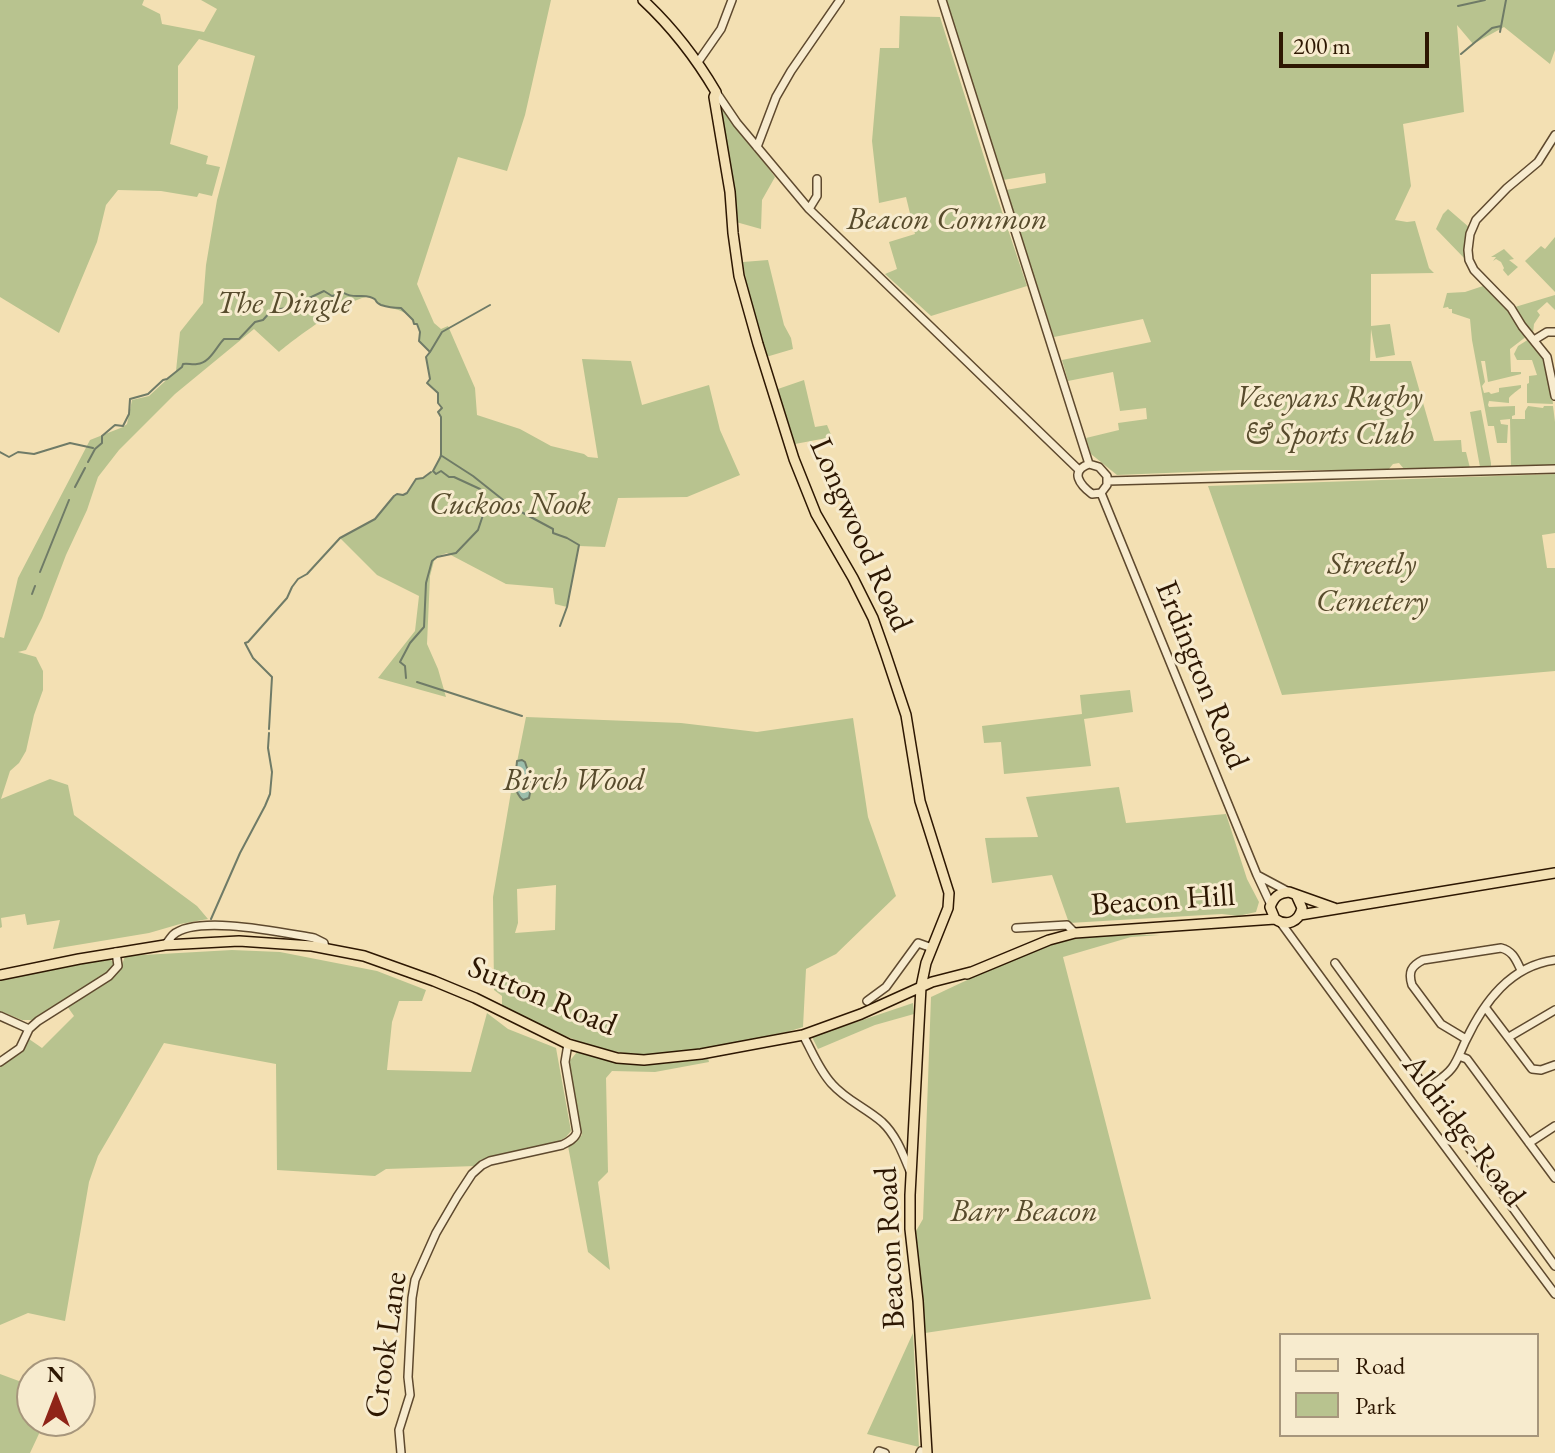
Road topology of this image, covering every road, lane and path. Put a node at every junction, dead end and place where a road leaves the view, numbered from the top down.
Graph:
1 (643, 0) edge
2 (732, 0) edge
3 (840, 0) edge
4 (942, 0) edge
5 (698, 62) junction
6 (716, 92) junction
7 (1555, 135) edge
8 (757, 147) junction
9 (817, 179) dead end
10 (809, 209) junction
11 (1555, 332) edge
12 (1534, 340) junction
13 (1555, 396) edge
14 (1089, 464) junction
15 (1555, 469) edge
16 (1079, 470) junction
17 (1108, 481) junction
18 (1101, 493) junction
19 (1555, 873) edge
20 (1257, 875) junction
21 (1293, 894) junction
22 (1270, 906) junction
23 (1340, 910) junction
24 (1298, 918) junction
25 (1254, 920) junction
26 (1277, 920) junction
27 (1016, 928) dead end
28 (1075, 933) junction
29 (1294, 938) junction
30 (165, 945) junction
31 (325, 948) junction
32 (932, 948) junction
33 (116, 952) junction
34 (1555, 960) edge
35 (1335, 963) dead end
36 (1521, 970) junction
37 (0, 975) edge
38 (1350, 985) junction
39 (924, 989) junction
40 (1334, 996) junction
41 (867, 1001) dead end
42 (1485, 1007) junction
43 (1555, 1010) edge
44 (0, 1016) edge
45 (29, 1029) junction
46 (803, 1035) junction
47 (1509, 1037) junction
48 (1466, 1039) junction
49 (568, 1044) junction
50 (1459, 1056) junction
51 (0, 1062) edge
52 (1555, 1065) edge
53 (1428, 1088) junction
54 (1555, 1126) edge
55 (1529, 1143) junction
56 (911, 1173) junction
57 (1555, 1178) edge
58 (1555, 1266) edge
59 (1555, 1294) edge
60 (923, 1452) edge
61 (401, 1453) edge
62 (878, 1453) edge
63 (885, 1453) edge

1 - 5 main road
2 - 5 street
3 - 8 street
4 - 14 street
5 - 6 main road
6 - 8 street
6 - 32 main road, Longwood Road
7 - 12 street
8 - 10 street
9 - 10 street
10 - 16 street
11 - 12 street
12 - 13 street
14 - 16 street
14 - 17 street
15 - 17 street
16 - 18 street
17 - 18 street
18 - 20 street, Erdington Road
19 - 23 main road
20 - 21 street
20 - 22 street, Erdington Road
21 - 22 main road
21 - 23 main road
21 - 24 main road
22 - 25 main road, Beacon Hill
22 - 26 main road
23 - 24 main road
24 - 26 main road
24 - 29 street
25 - 26 main road, Beacon Hill
25 - 28 main road, Beacon Hill
26 - 29 street, Aldridge Road
27 - 28 street, Beacon Hill
28 - 39 main road, Beacon Hill
29 - 40 street, Aldridge Road
30 - 31 main road, Sutton Road
30 - 31 street, Sutton Road
30 - 33 main road, Sutton Road
31 - 49 main road, Sutton Road
32 - 39 main road, Longwood Road
32 - 41 street
33 - 37 main road, Sutton Road
33 - 45 street
34 - 36 street
35 - 38 street, Aldridge Road
36 - 42 street
36 - 48 street
38 - 40 street
38 - 53 street, Aldridge Road
39 - 46 main road, Sutton Road
39 - 56 main road, Beacon Road
40 - 59 street, Aldridge Road
42 - 47 street
42 - 48 street
43 - 47 street
44 - 45 street
45 - 51 street
46 - 49 main road, Sutton Road
46 - 56 street
47 - 52 street
48 - 50 street
49 - 61 street, Crook Lane
50 - 53 street
50 - 55 street
53 - 58 street, Aldridge Road
54 - 55 street
55 - 57 street
56 - 60 main road, Beacon Road
62 - 63 street

